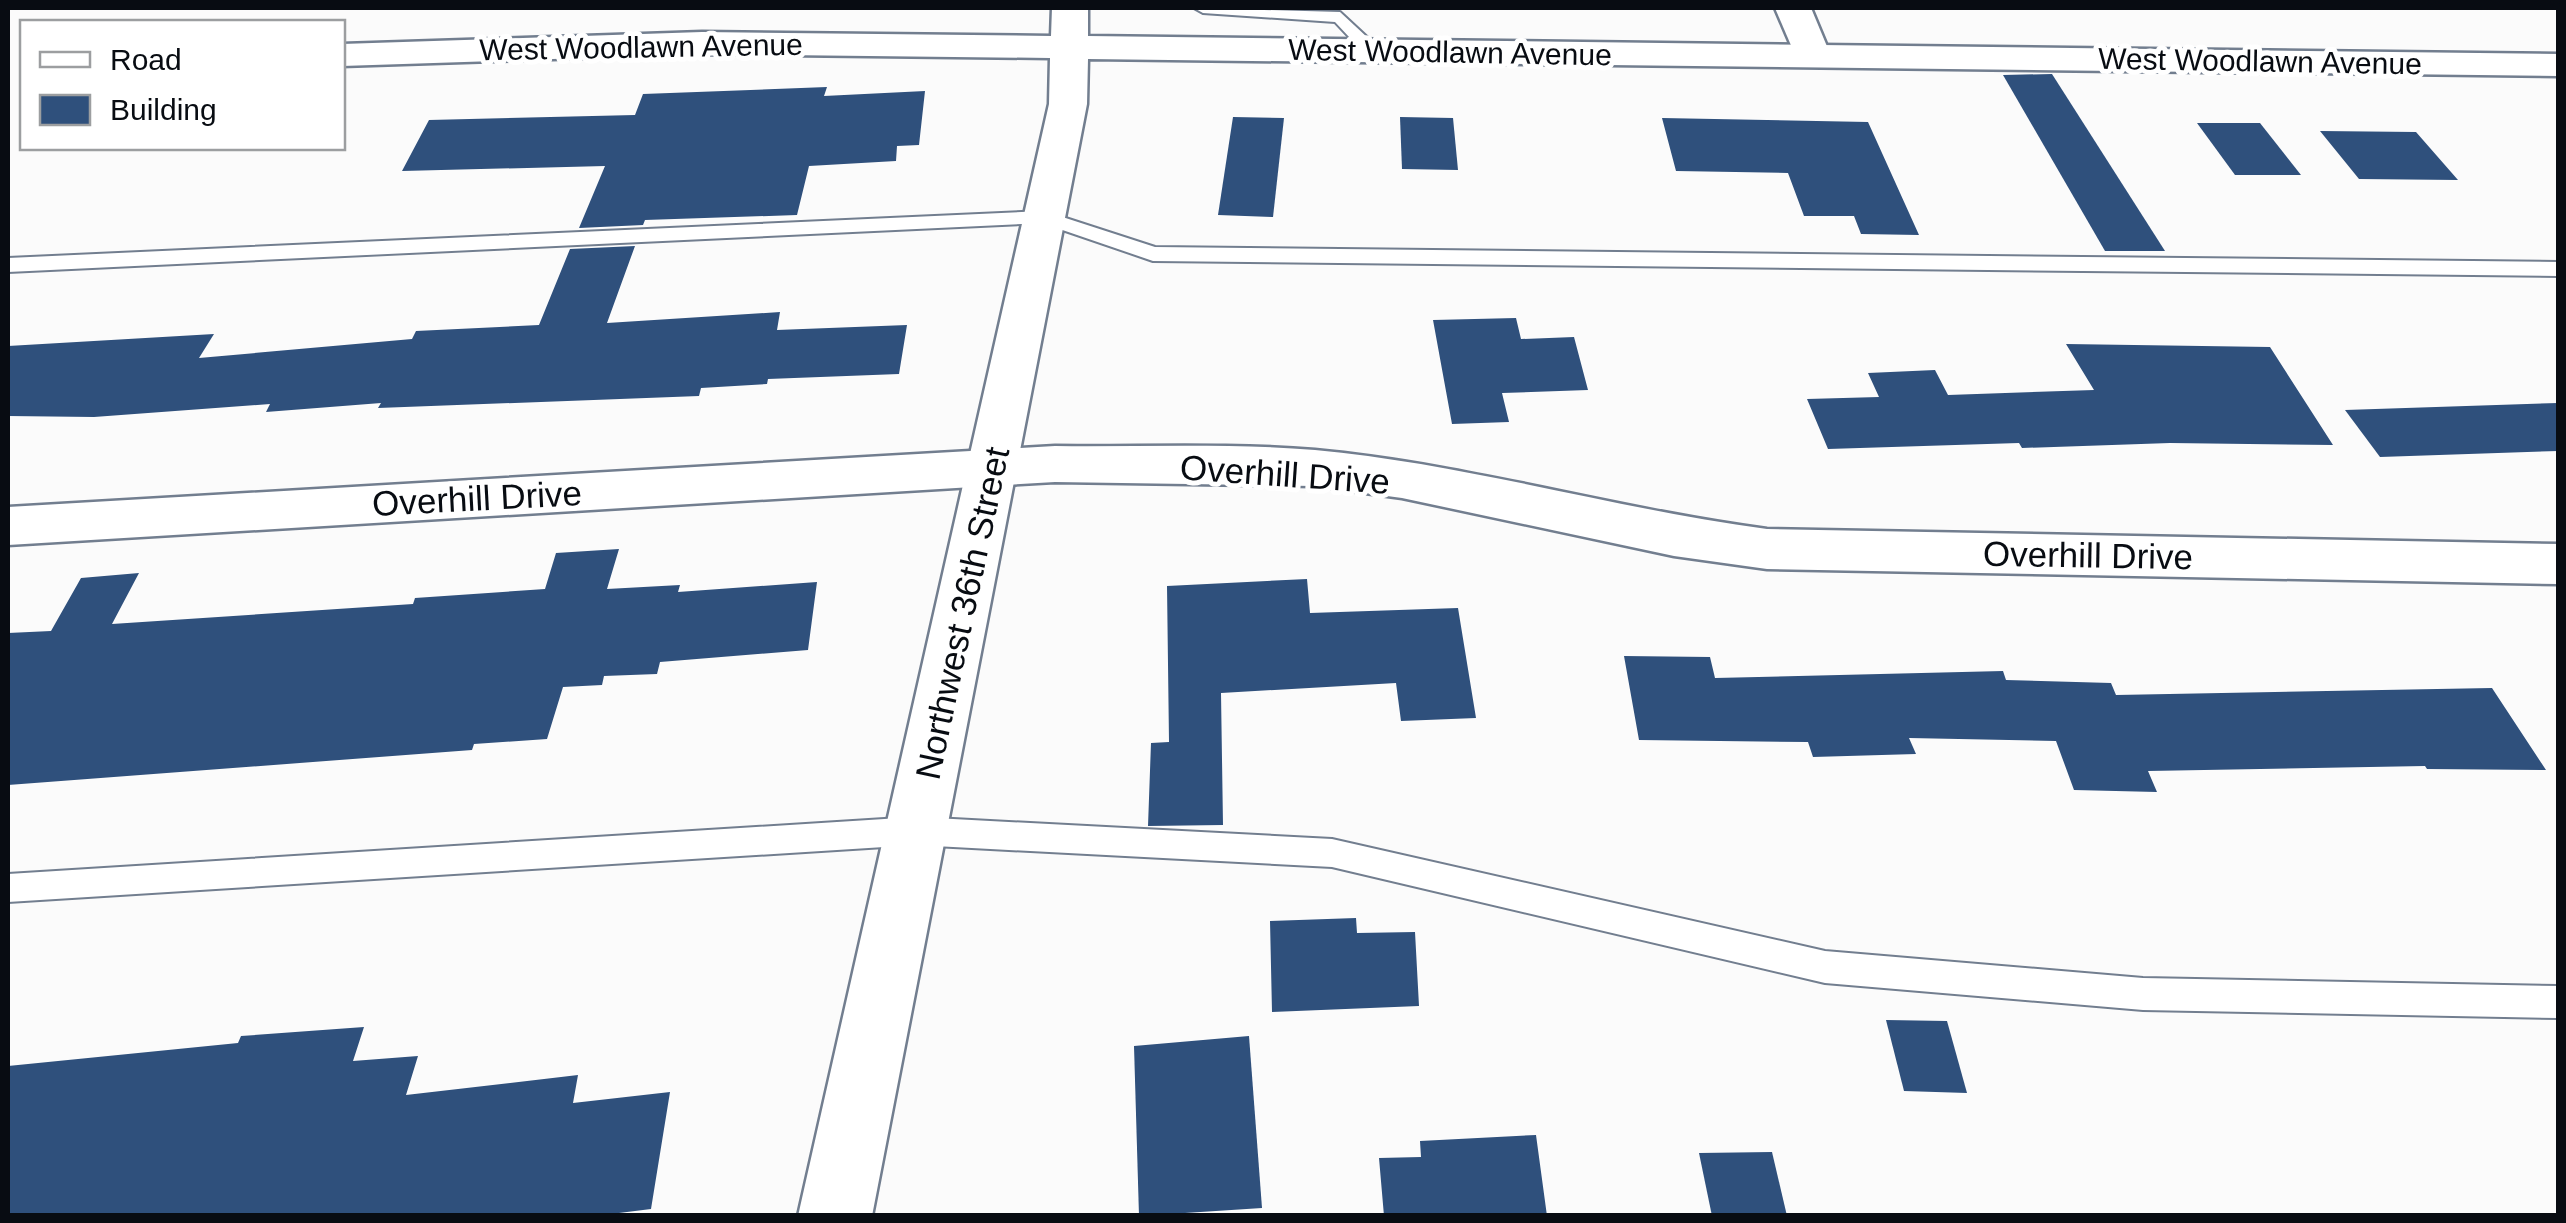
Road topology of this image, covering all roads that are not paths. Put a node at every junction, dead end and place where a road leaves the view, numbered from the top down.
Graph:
1 (1203, 8) edge
2 (1793, 8) edge
3 (1070, 28) edge
4 (1373, 51) junction
5 (345, 55) edge
6 (1812, 56) junction
7 (2558, 65) edge
8 (1044, 218) junction
9 (8, 265) edge
10 (2558, 269) edge
11 (992, 468) junction
12 (8, 526) edge
13 (2558, 564) edge
14 (916, 831) junction
15 (8, 888) edge
16 (2558, 1002) edge
17 (835, 1216) edge

1 - 4 lane
2 - 6 street
3 - 4 street, West Woodlawn Avenue
3 - 5 street, West Woodlawn Avenue
3 - 8 street, Northwest 36th Street
4 - 6 street, West Woodlawn Avenue
6 - 7 street, West Woodlawn Avenue
8 - 9 lane
8 - 10 lane
8 - 11 street, Northwest 36th Street
11 - 12 street, Overhill Drive
11 - 13 street, Overhill Drive
11 - 14 street, Northwest 36th Street
14 - 15 lane
14 - 16 lane
14 - 17 street, Northwest 36th Street

